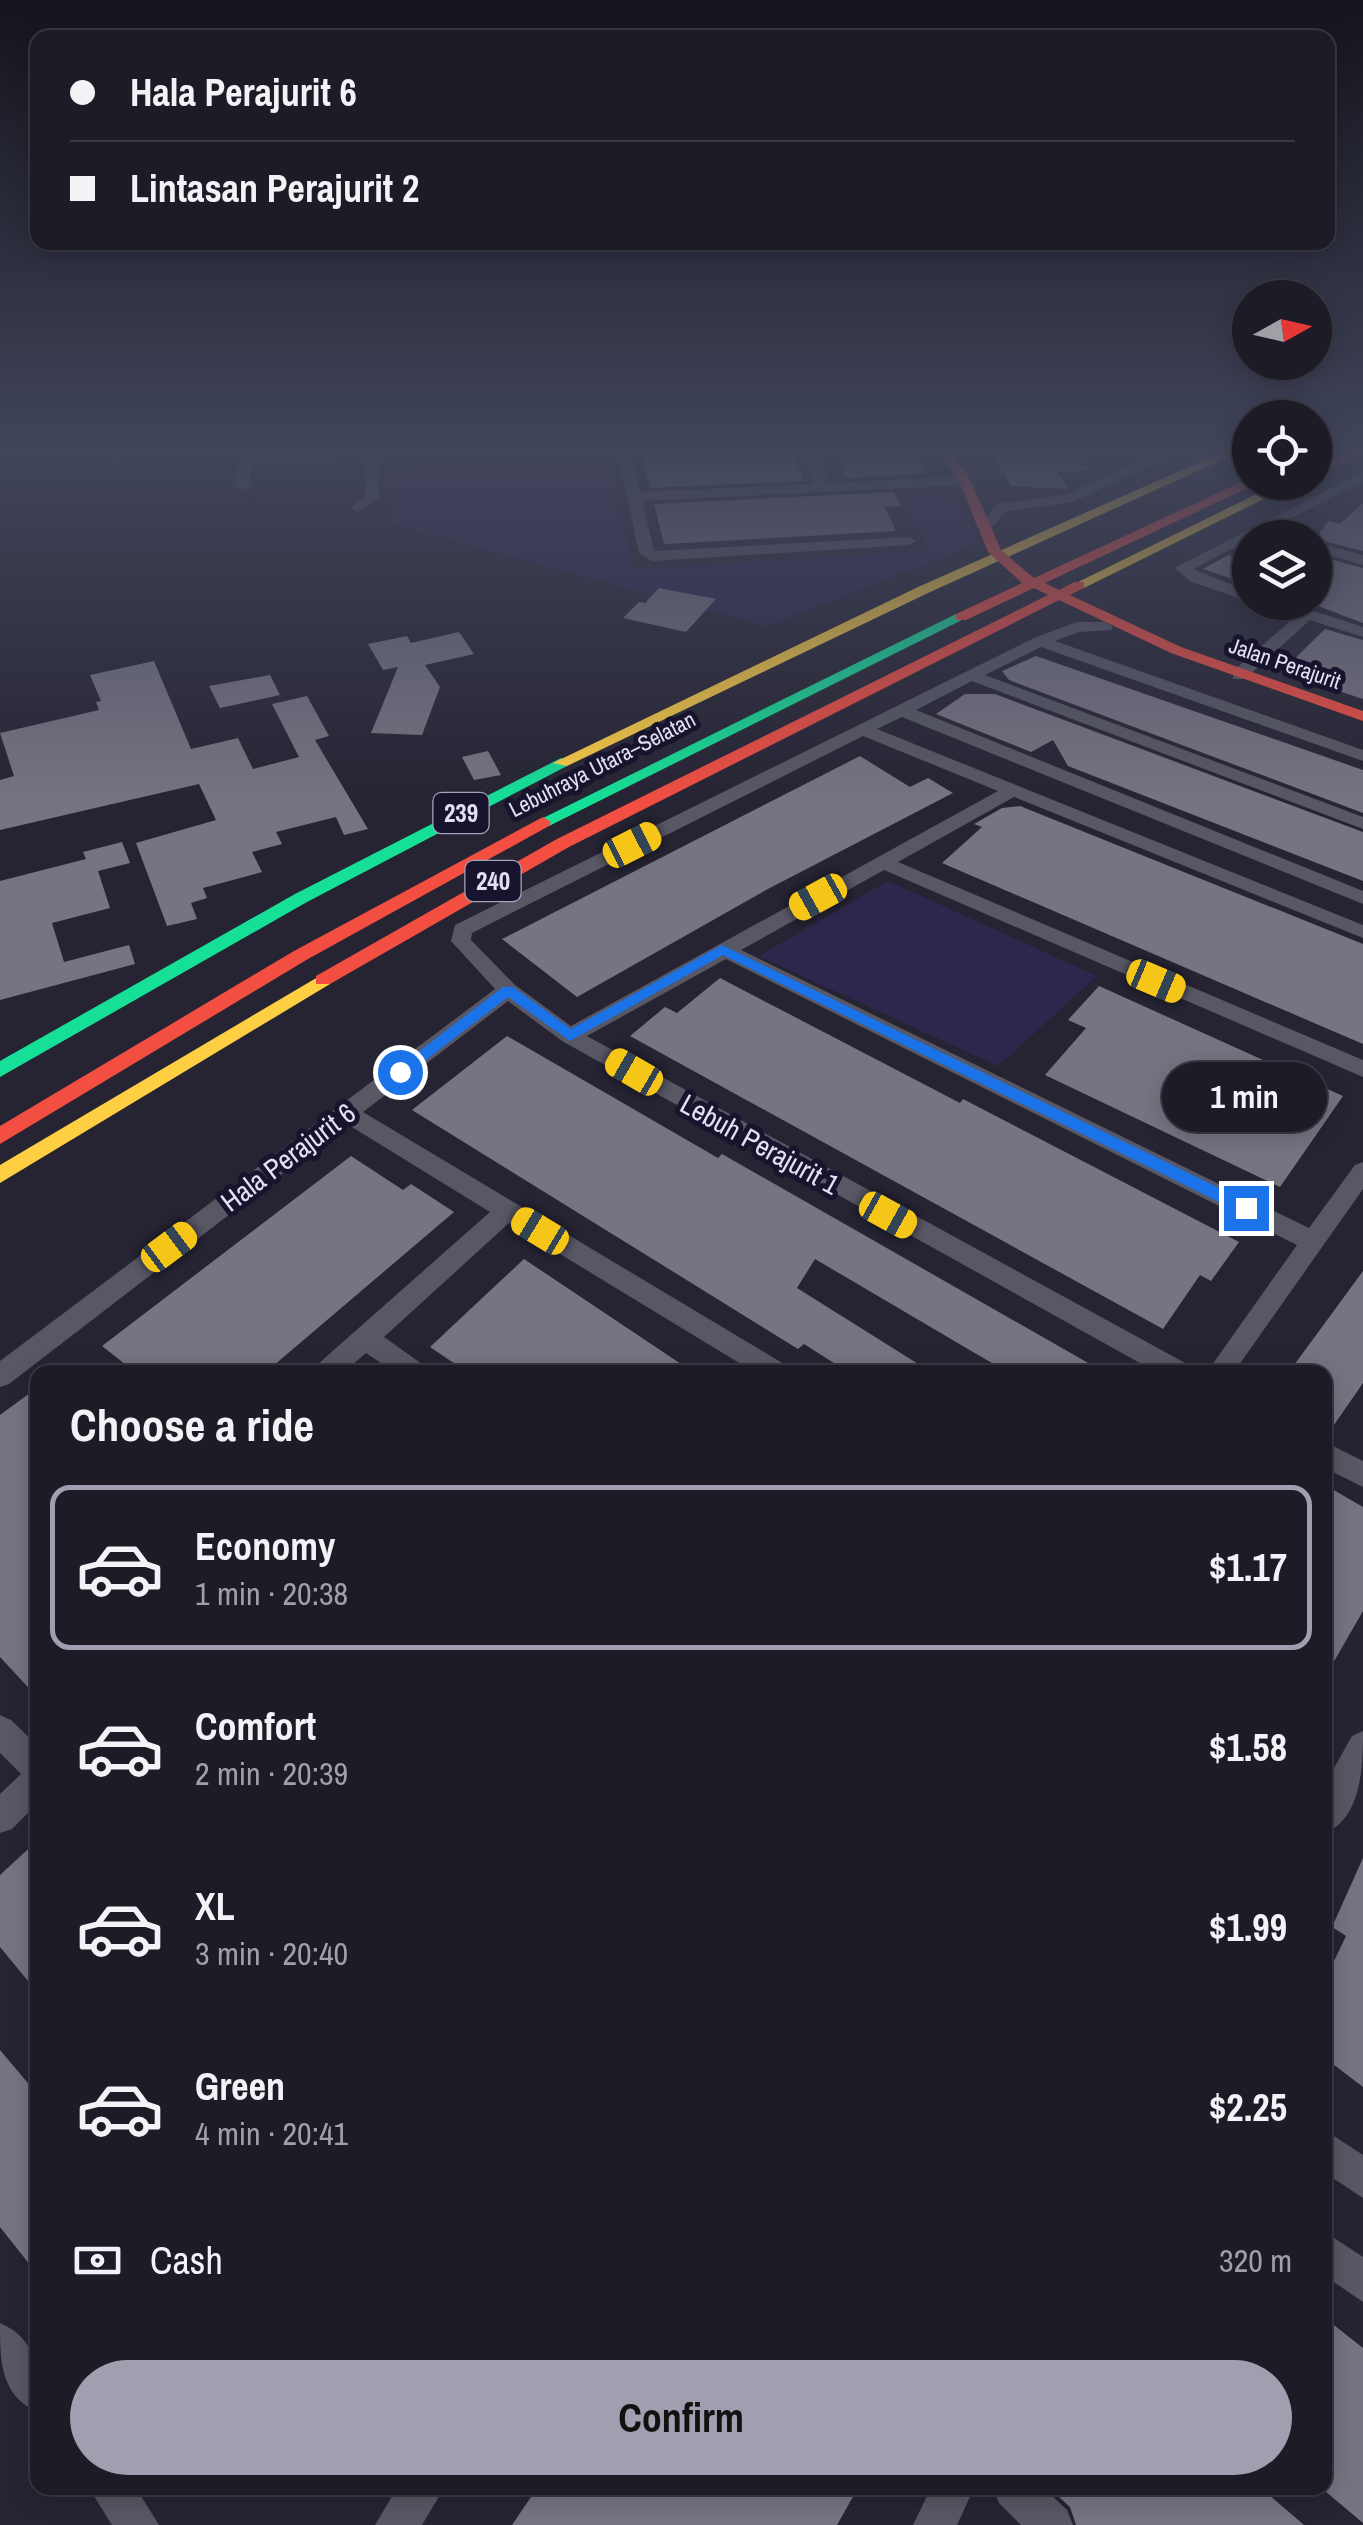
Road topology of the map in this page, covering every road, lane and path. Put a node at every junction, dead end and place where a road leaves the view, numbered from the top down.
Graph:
1 (980, 567) edge
2 (1002, 567) edge
3 (1012, 567) edge
4 (1044, 567) edge
5 (1054, 567) edge
6 (1117, 567) edge
7 (1184, 567) edge
8 (1232, 591) edge
9 (1064, 607) junction
10 (1300, 620) edge
11 (1323, 620) edge
12 (1105, 626) junction
13 (1363, 632) edge
14 (1040, 640) junction
15 (1239, 675) junction
16 (973, 676) junction
17 (900, 710) junction
18 (1363, 719) edge
19 (863, 730) junction
20 (1363, 756) edge
21 (1010, 792) junction
22 (1363, 823) edge
23 (881, 862) junction
24 (1363, 898) edge
25 (1363, 932) edge
26 (722, 949) junction
27 (136, 988) junction
28 (508, 990) junction
29 (194, 992) dead end
30 (570, 1036) junction
31 (0, 1051) edge
32 (0, 1070) edge
33 (1363, 1070) edge
34 (346, 1113) junction
35 (0, 1136) edge
36 (1363, 1171) edge
37 (0, 1175) edge
38 (507, 1211) junction
39 (1314, 1242) junction
40 (365, 1338) junction
41 (335, 1365) edge
42 (403, 1365) edge
43 (763, 1365) edge
44 (1165, 1365) edge
45 (1225, 1365) edge
46 (20, 1369) edge
47 (1332, 1458) edge
48 (1363, 1475) edge
49 (0, 1730) edge
50 (1361, 1757) edge
51 (30, 1761) edge
52 (30, 1788) edge
53 (1332, 1805) edge
54 (0, 1817) edge
55 (1332, 2155) edge
56 (1363, 2179) edge
57 (1332, 2257) edge
58 (1363, 2282) edge
59 (0, 2343) edge
60 (30, 2382) edge
61 (115, 2495) edge
62 (418, 2495) edge
63 (949, 2495) edge
64 (1021, 2495) edge
65 (138, 2525) edge
66 (396, 2525) edge
67 (934, 2525) edge
68 (1052, 2525) edge

1 - 27 main road, 239
2 - 9 main road, Jalan Perajurit
3 - 15 main road, Jalan Perajurit
4 - 29 main road, Lebuhraya Utara–Selatan
5 - 35 main road, Lebuhraya Utara–Selatan
6 - 37 main road, 240
7 - 8 street
9 - 12 main road, Jalan Perajurit
9 - 14 street
10 - 15 street
11 - 13 street
12 - 14 street
12 - 18 main road, Jalan Perajurit
14 - 16 street
14 - 20 street
15 - 18 main road, Jalan Perajurit
16 - 17 street
16 - 22 street
17 - 19 street
17 - 24 street
19 - 21 street
19 - 28 street
21 - 23 street
21 - 25 street
23 - 26 street
23 - 33 street
26 - 30 street
26 - 39 street
27 - 31 main road
27 - 32 main road, 239
28 - 30 street, Lebuh Perajurit 1
28 - 34 street, Hala Perajurit 6
30 - 44 street, Lebuh Perajurit 1
34 - 38 street
34 - 46 street, Hala Perajurit 6
36 - 39 street
38 - 40 street
38 - 43 street
39 - 45 street
40 - 41 street
40 - 42 street
47 - 48 street
49 - 51 street
50 - 53 street
52 - 54 street
55 - 56 street
57 - 58 street
59 - 60 street
61 - 65 street
62 - 66 street
63 - 67 street
64 - 68 street

